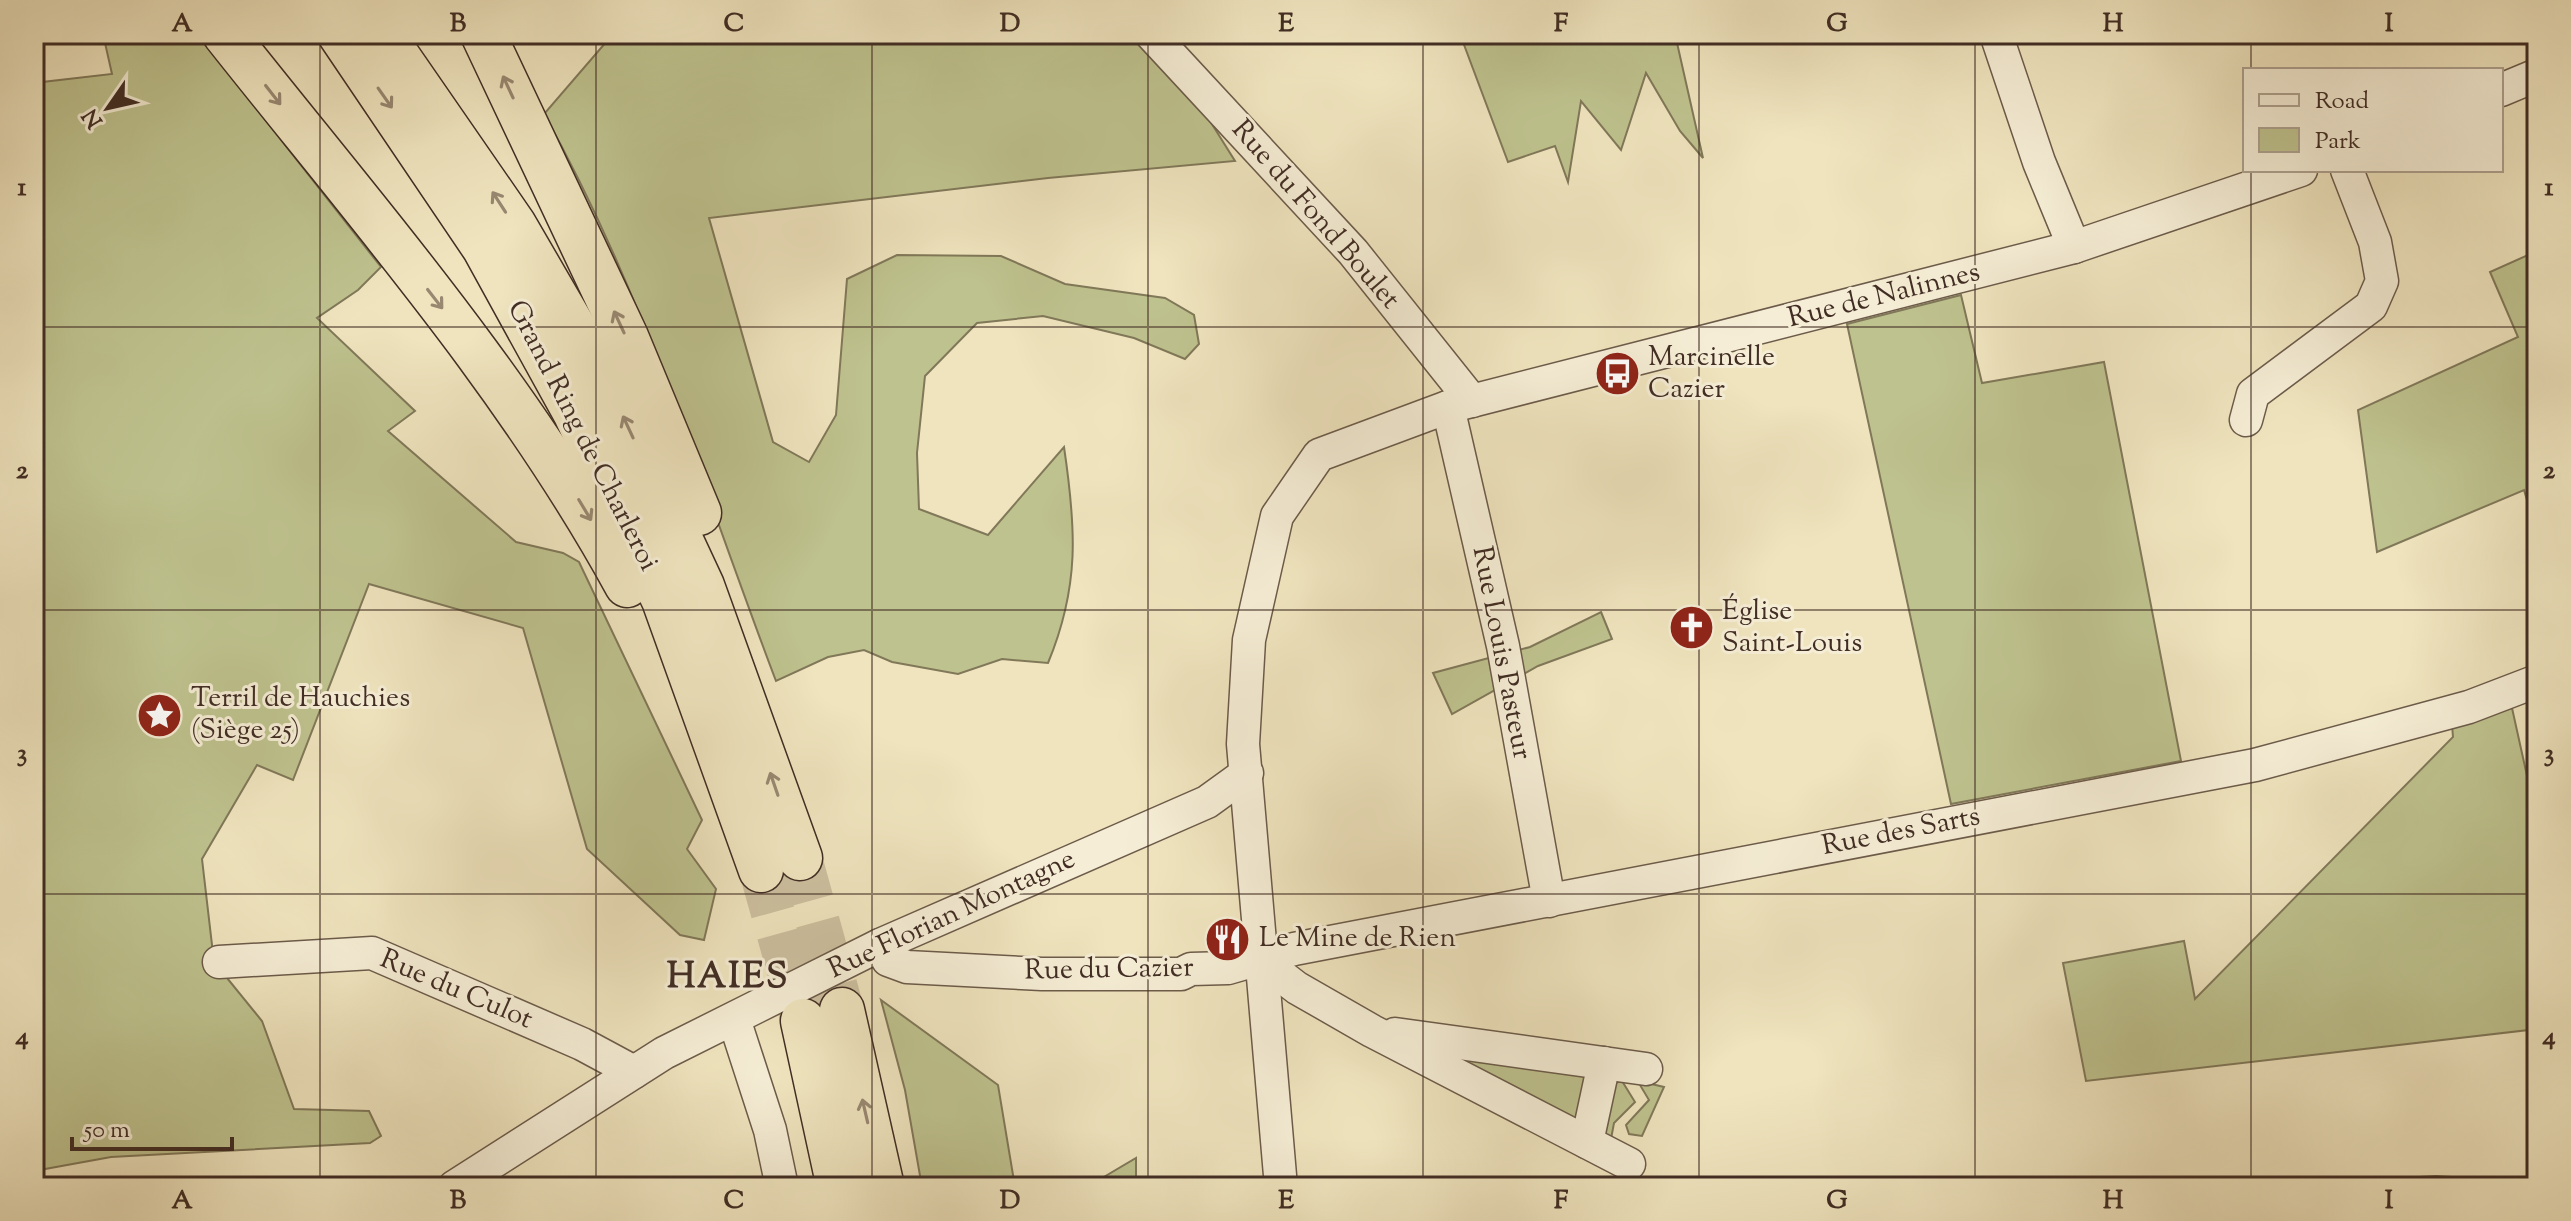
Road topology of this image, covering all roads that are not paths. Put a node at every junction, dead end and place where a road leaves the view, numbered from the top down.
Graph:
1 (225, 34) edge
2 (340, 34) edge
3 (382, 34) edge
4 (483, 34) edge
5 (1151, 34) edge
6 (1996, 34) edge
7 (2537, 75) edge
8 (2503, 89) edge
9 (2295, 172) edge
10 (2348, 172) edge
11 (2074, 247) junction
12 (1460, 404) junction
13 (2246, 420) dead end
14 (2537, 681) edge
15 (747, 705) junction
16 (726, 772) junction
17 (1247, 773) junction
18 (1549, 901) junction
19 (880, 945) junction
20 (1258, 958) junction
21 (219, 962) dead end
22 (734, 1019) junction
23 (1372, 1031) junction
24 (1604, 1063) junction
25 (1646, 1069) dead end
26 (634, 1072) junction
27 (1587, 1142) junction
28 (1629, 1164) dead end
29 (461, 1185) edge
30 (782, 1187) edge
31 (839, 1187) edge
32 (882, 1187) edge
33 (1281, 1187) edge

1 -> 16 highway
2 -> 16 highway, Grand Ring de Charleroi
15 -> 3 highway, Grand Ring de Charleroi
15 -> 4 highway
5 - 12 street, Rue du Fond Boulet
6 - 11 street
7 - 8 street
9 - 11 street, Rue de Nalinnes
10 - 13 street
11 - 12 street, Rue de Nalinnes
12 - 17 street, Rue de Nalinnes
12 - 18 street, Rue Louis Pasteur
14 - 18 street, Rue des Sarts
16 -> 15 highway, Grand Ring de Charleroi
17 - 19 street, Rue Florian Montagne
17 - 20 street, Rue de Nalinnes
18 - 20 street, Rue des Sarts
19 - 20 street, Rue du Cazier
19 - 22 street, Rue Florian Montagne
20 - 23 street
20 - 33 street, Rue de Nalinnes
21 - 26 street, Rue du Culot
22 - 26 street, Rue Florian Montagne
22 - 30 street
23 - 24 street
23 - 27 street
24 - 25 street
24 - 27 street
26 - 29 street, Rue Florian Montagne
27 - 28 street
32 -> 31 highway

